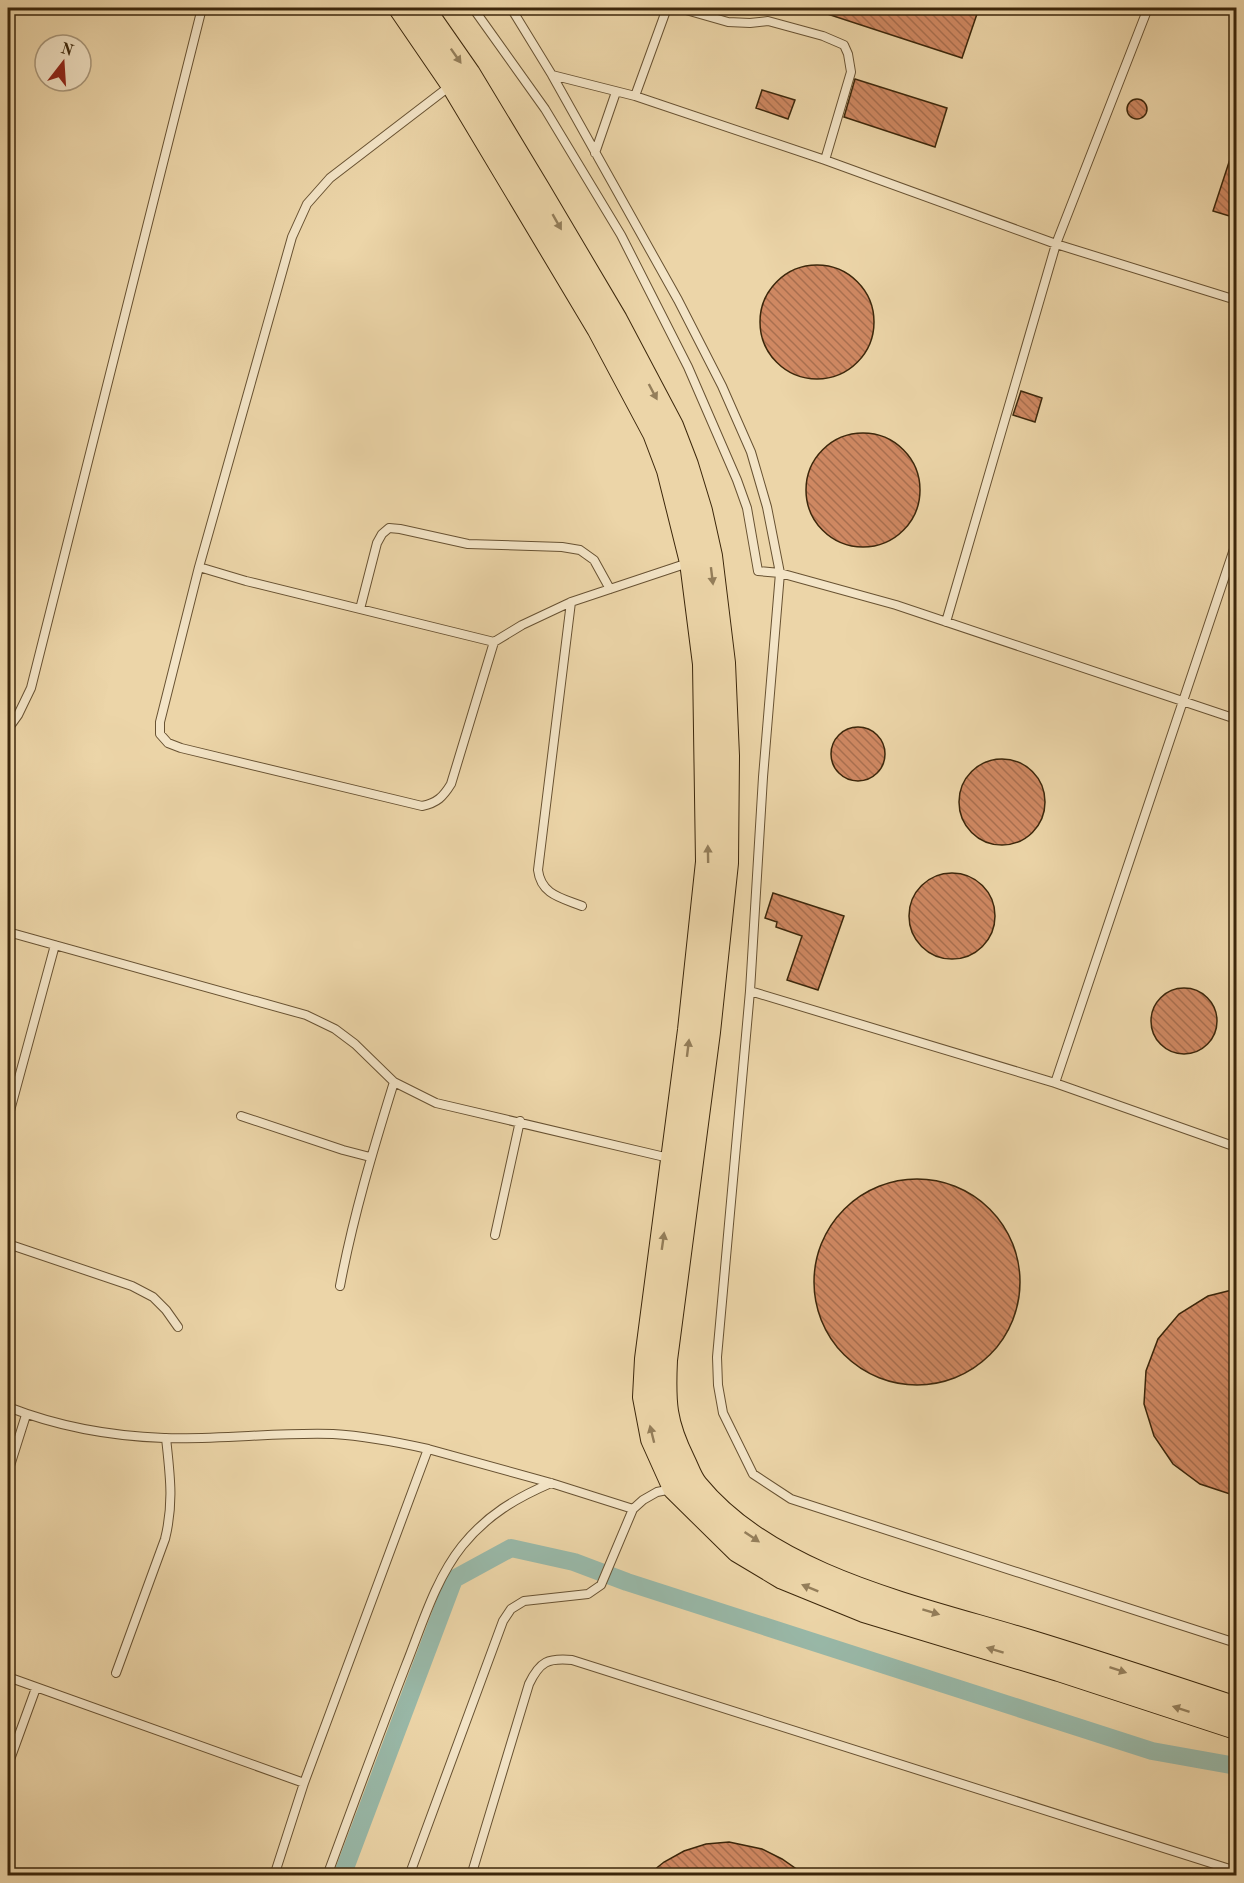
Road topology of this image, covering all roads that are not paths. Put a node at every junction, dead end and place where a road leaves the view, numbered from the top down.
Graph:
1 (202, 8) edge
2 (401, 8) edge
3 (422, 8) edge
4 (473, 8) edge
5 (511, 8) edge
6 (667, 8) edge
7 (679, 8) edge
8 (1148, 8) edge
9 (552, 75) junction
10 (453, 84) junction
11 (616, 92) junction
12 (635, 96) junction
13 (595, 153) junction
14 (825, 160) junction
15 (1056, 244) junction
16 (1236, 300) edge
17 (1236, 543) edge
18 (692, 562) junction
19 (199, 567) junction
20 (780, 573) junction
21 (610, 589) junction
22 (571, 602) junction
23 (360, 609) junction
24 (946, 621) junction
25 (494, 642) junction
26 (1184, 701) junction
27 (1236, 718) edge
28 (8, 729) edge
29 (582, 906) dead end
30 (8, 932) edge
31 (55, 945) junction
32 (750, 991) junction
33 (394, 1082) junction
34 (1055, 1083) junction
35 (241, 1116) dead end
36 (8, 1118) edge
37 (520, 1121) junction
38 (1236, 1147) edge
39 (370, 1157) junction
40 (673, 1159) junction
41 (495, 1235) dead end
42 (8, 1244) edge
43 (340, 1286) dead end
44 (178, 1327) dead end
45 (8, 1407) edge
46 (26, 1415) junction
47 (166, 1438) junction
48 (428, 1449) junction
49 (8, 1472) edge
50 (551, 1483) junction
51 (684, 1486) junction
52 (633, 1509) junction
53 (1236, 1643) edge
54 (116, 1673) dead end
55 (8, 1677) edge
56 (36, 1688) junction
57 (1236, 1709) edge
58 (1236, 1727) edge
59 (8, 1765) edge
60 (304, 1783) junction
61 (1236, 1871) edge
62 (274, 1875) edge
63 (327, 1875) edge
64 (410, 1875) edge
65 (471, 1875) edge

1 - 28 lane
2 - 10 main road
3 -> 51 main road
4 - 20 lane
5 - 9 lane
6 - 12 lane
7 - 14 lane
8 - 15 lane
9 - 11 lane
9 - 13 lane
10 - 18 main road
10 - 19 lane
11 - 12 lane
11 - 13 lane
12 - 14 lane
13 - 20 lane
14 - 15 lane
15 - 16 lane
15 - 24 lane
17 - 26 lane
18 - 21 lane
40 -> 18 main road
19 - 23 lane
19 - 25 lane
20 - 24 lane
20 - 32 lane
21 - 22 lane
21 - 23 lane
22 - 25 lane
22 - 29 lane
23 - 25 lane
24 - 26 lane
26 - 27 lane
26 - 34 lane
30 - 31 lane
31 - 33 lane
31 - 36 lane
32 - 34 lane
32 - 53 lane
33 - 37 lane
33 - 39 lane
34 - 38 lane
35 - 39 lane
37 - 40 lane
37 - 41 lane
39 - 43 lane
51 -> 40 main road
42 - 44 lane
45 - 46 lane
46 - 47 lane
46 - 49 lane
47 - 48 lane
47 - 54 lane
48 - 50 lane
48 - 60 lane
50 - 52 lane
50 - 63 lane
51 - 52 lane
51 -> 57 main road
58 -> 51 main road
52 - 64 lane
55 - 56 lane
56 - 59 lane
56 - 60 lane
60 - 62 lane
61 - 65 lane

